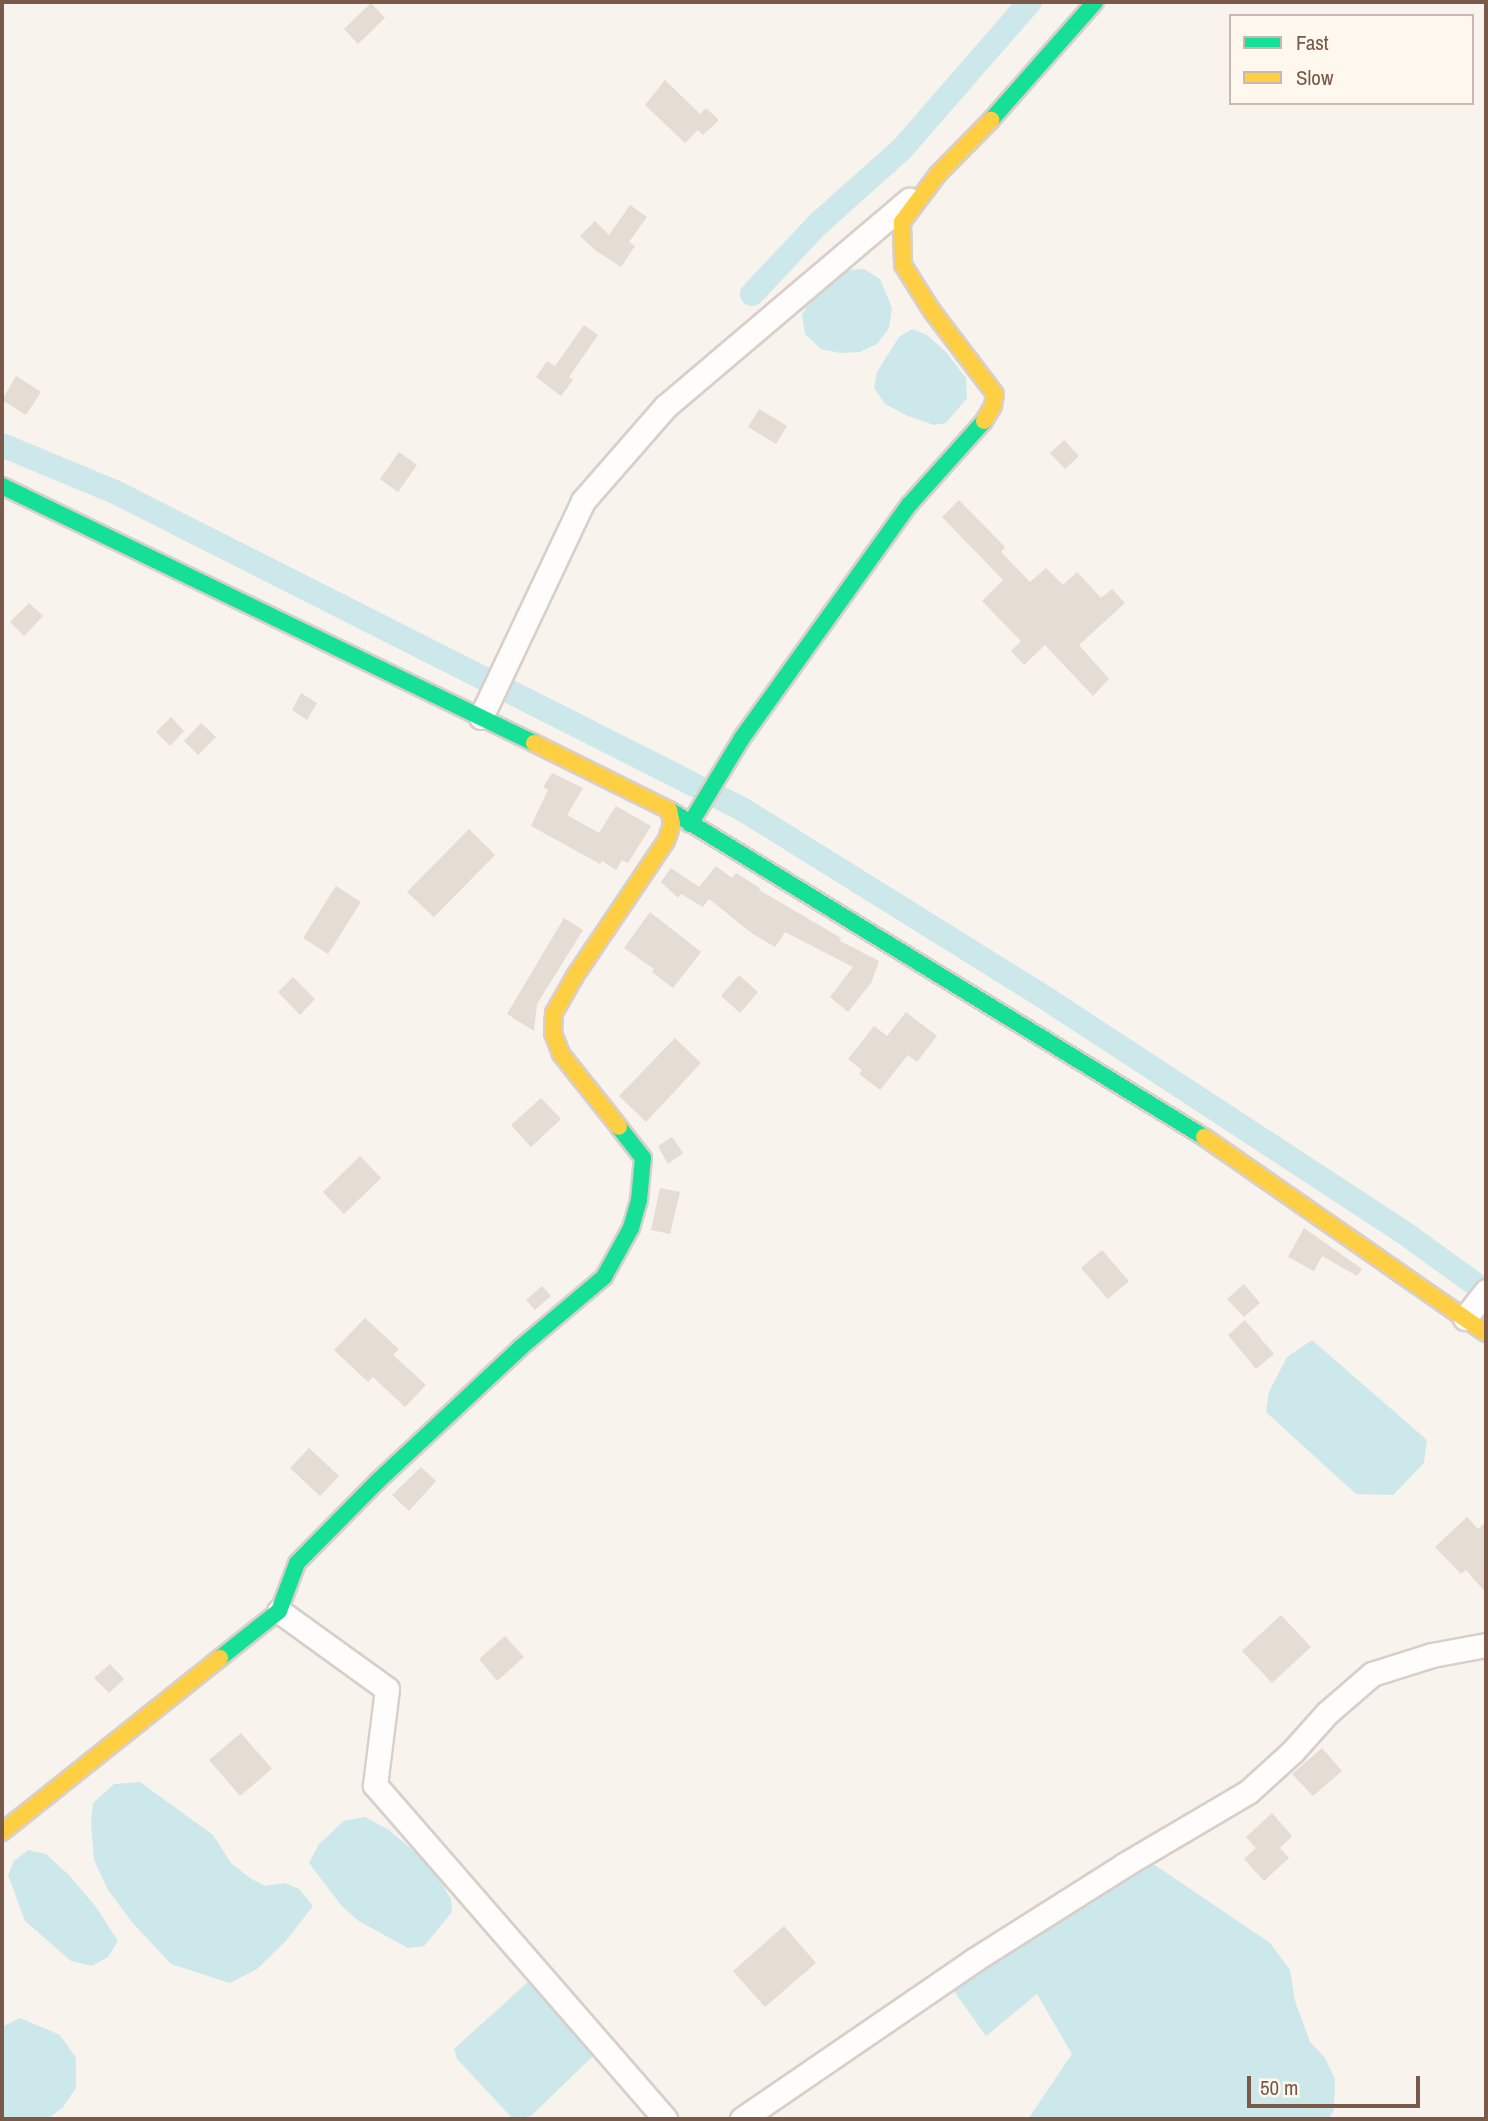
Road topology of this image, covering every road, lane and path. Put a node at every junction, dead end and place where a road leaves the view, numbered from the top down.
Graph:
1 (1095, 2) edge
2 (933, 180) junction
3 (2, 486) edge
4 (481, 717) junction
5 (668, 810) junction
6 (690, 824) junction
7 (1486, 1291) edge
8 (1465, 1318) junction
9 (1486, 1333) edge
10 (279, 1611) junction
11 (1486, 1645) edge
12 (2, 1832) edge
13 (665, 2119) edge
14 (742, 2119) edge

1 - 2 street
2 - 4 street
2 - 6 street
3 - 4 street
4 - 5 street
5 - 6 street
5 - 10 street
6 - 8 street
7 - 8 street
8 - 9 street
10 - 12 street
10 - 13 street
11 - 14 street

